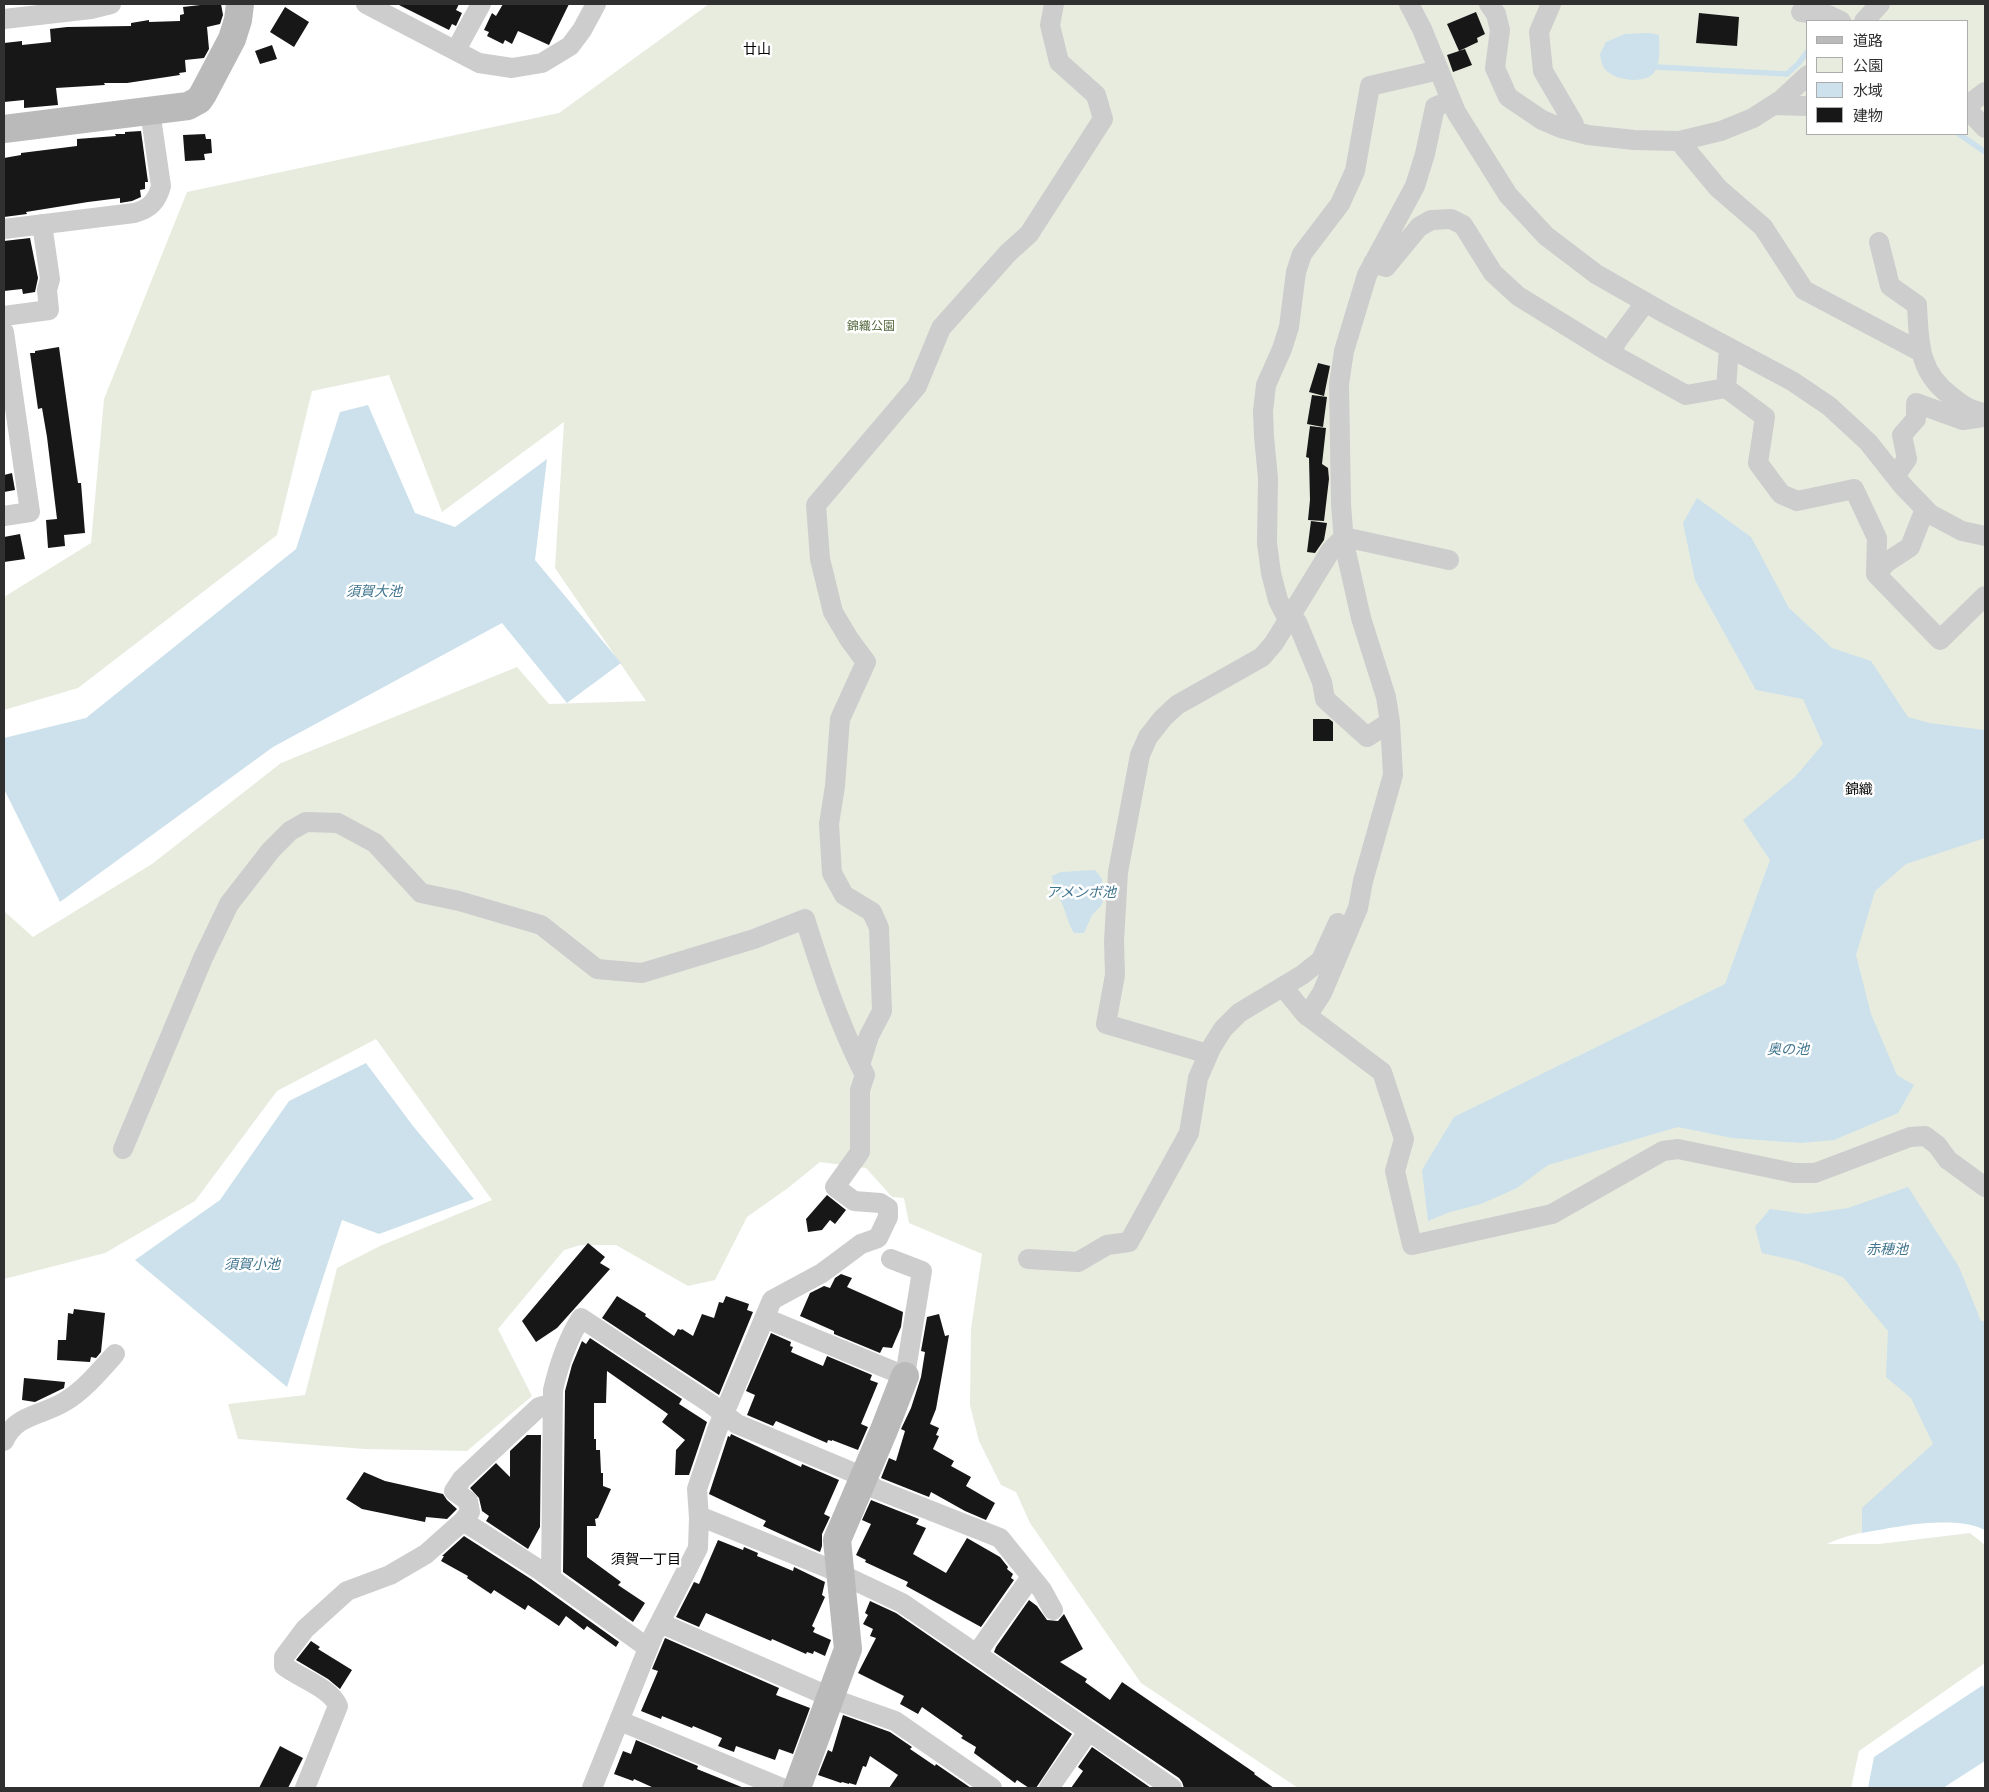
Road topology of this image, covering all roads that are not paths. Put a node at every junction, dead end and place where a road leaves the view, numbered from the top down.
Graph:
1 (111, 4) edge
2 (240, 4) edge
3 (481, 4) edge
4 (596, 4) edge
5 (1054, 4) edge
6 (1409, 4) edge
7 (1489, 4) edge
8 (1551, 4) edge
9 (1880, 4) edge
10 (370, 5) edge
11 (1802, 12) dead end
12 (4, 20) edge
13 (1839, 20) edge
14 (1865, 20) edge
15 (456, 50) junction
16 (1438, 70) junction
17 (1806, 77) edge
18 (1985, 92) edge
19 (1451, 100) junction
20 (1969, 104) edge
21 (1773, 105) junction
22 (1806, 106) edge
23 (150, 111) junction
24 (1969, 111) edge
25 (1985, 128) edge
26 (4, 129) edge
27 (1574, 132) junction
28 (1679, 141) junction
29 (42, 224) junction
30 (4, 228) edge
31 (1880, 242) dead end
32 (1373, 263) junction
33 (1645, 303) junction
34 (4, 316) edge
35 (4, 332) edge
36 (1729, 348) junction
37 (1921, 352) junction
38 (1612, 354) junction
39 (1726, 388) junction
40 (1985, 414) edge
41 (1894, 476) junction
42 (1925, 509) junction
43 (4, 516) edge
44 (1985, 536) edge
45 (1344, 537) junction
46 (1449, 560) dead end
47 (1876, 574) junction
48 (1985, 596) edge
49 (1290, 617) junction
50 (1390, 722) junction
51 (1363, 881) junction
52 (1283, 987) junction
53 (1307, 1016) junction
54 (1208, 1054) junction
55 (860, 1065) junction
56 (123, 1149) dead end
57 (1985, 1187) edge
58 (890, 1259) dead end
59 (1028, 1259) dead end
60 (764, 1318) junction
61 (115, 1354) dead end
62 (905, 1376) junction
63 (553, 1403) junction
64 (724, 1414) junction
65 (4, 1441) edge
66 (863, 1480) junction
67 (699, 1516) junction
68 (462, 1521) junction
69 (840, 1574) junction
70 (1031, 1577) junction
71 (551, 1578) junction
72 (1053, 1610) dead end
73 (660, 1623) junction
74 (648, 1648) junction
75 (977, 1653) junction
76 (830, 1696) junction
77 (620, 1721) junction
78 (1088, 1732) junction
79 (305, 1788) edge
80 (592, 1788) edge
81 (782, 1788) edge
82 (796, 1788) edge
83 (992, 1788) edge
84 (1049, 1788) edge
85 (1172, 1788) edge

1 - 12 street
2 - 23 street
3 - 15 street
4 - 15 street
5 - 55 street
6 - 16 street
7 - 27 street
8 - 27 street
9 - 14 street
10 - 15 street
11 - 13 street
16 - 19 street
16 - 49 street
17 - 21 street
18 - 20 street
19 - 32 street
19 - 33 street
21 - 22 street
21 - 28 street
23 - 26 street
23 - 29 street
24 - 25 street
27 - 28 street
28 - 37 street
29 - 30 street
29 - 34 street
31 - 37 street
32 - 38 street
32 - 45 street
33 - 36 street
33 - 38 street
35 - 43 street
36 - 39 street
36 - 41 street
37 - 40 street
38 - 39 street
39 - 47 street
40 - 41 street
41 - 42 street
42 - 44 street
42 - 47 street
45 - 46 street
45 - 49 street
45 - 50 street
47 - 48 street
49 - 50 street
49 - 54 street
50 - 51 street
51 - 52 street
51 - 53 street
52 - 53 street
52 - 54 street
53 - 57 street
54 - 59 street
55 - 56 street
55 - 60 street
58 - 62 street
60 - 62 street
60 - 64 street
61 - 65 street
62 - 66 street
63 - 64 street
63 - 68 street
63 - 71 street
64 - 66 street
64 - 67 street
66 - 69 street
66 - 70 street
67 - 69 street
67 - 73 street
68 - 71 street
68 - 79 street
69 - 75 street
69 - 76 street
70 - 72 street
70 - 75 street
71 - 74 street
73 - 74 street
73 - 76 street
74 - 77 street
75 - 78 street
76 - 82 street
76 - 83 street
77 - 80 street
77 - 81 street
78 - 84 street
78 - 85 street

